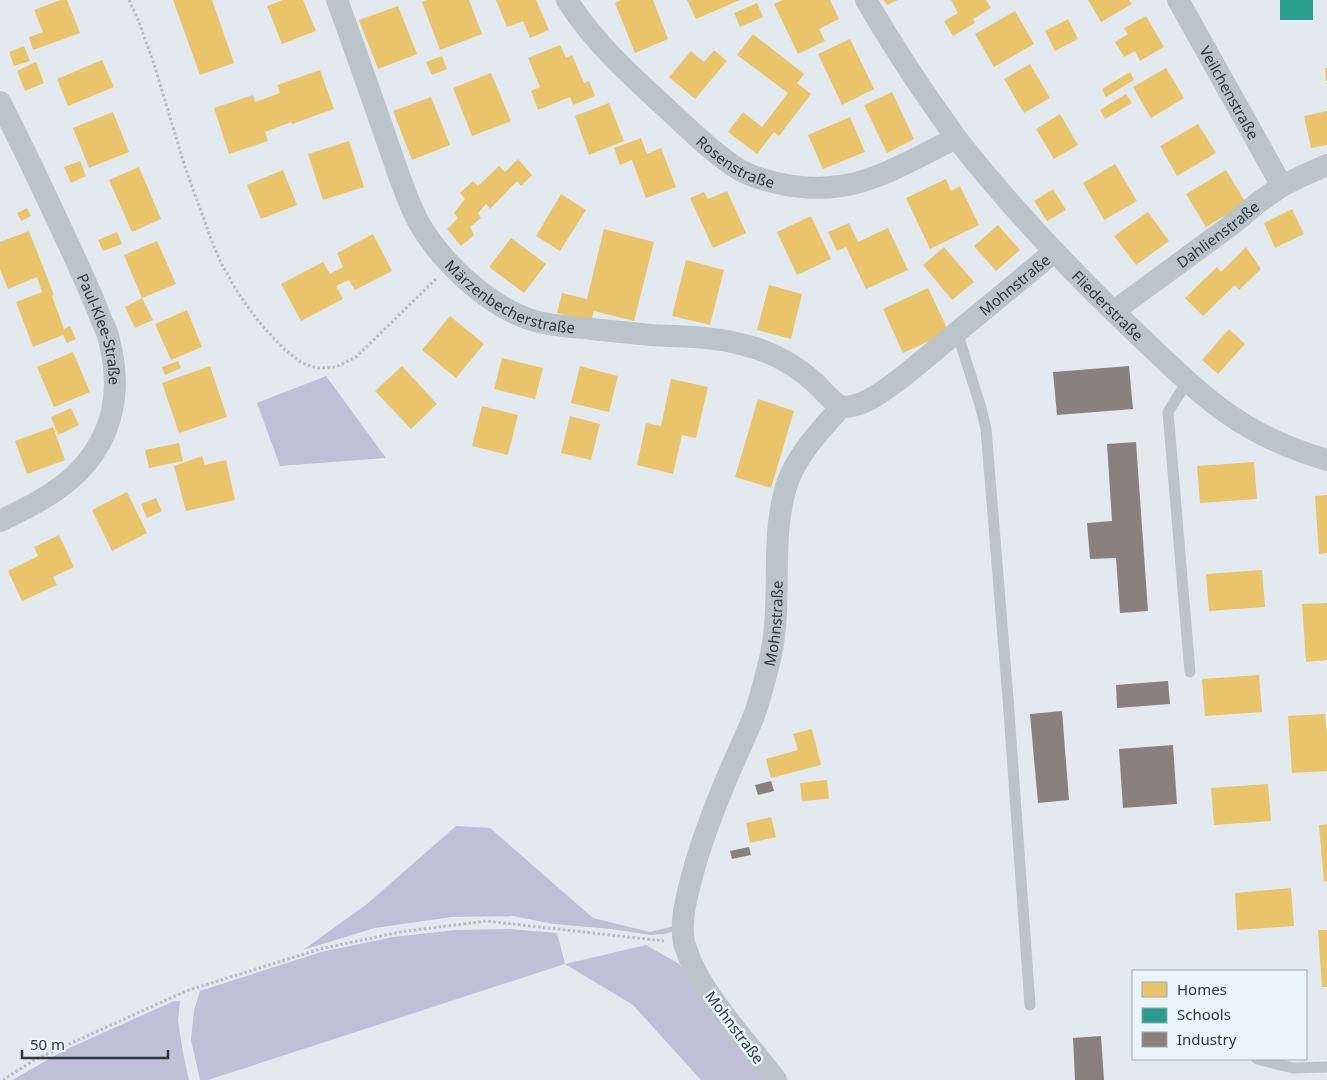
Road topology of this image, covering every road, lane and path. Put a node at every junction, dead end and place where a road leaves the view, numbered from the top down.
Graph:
1 (129, 0) edge
2 (337, 0) edge
3 (567, 0) edge
4 (866, 0) edge
5 (1178, 0) edge
6 (0, 102) edge
7 (956, 138) junction
8 (1327, 165) edge
9 (1282, 186) junction
10 (1054, 252) junction
11 (451, 264) junction
12 (1114, 311) junction
13 (957, 332) junction
14 (1188, 380) junction
15 (841, 407) junction
16 (1327, 460) edge
17 (0, 521) edge
18 (1190, 672) dead end
19 (684, 944) junction
20 (1030, 1005) dead end
21 (1261, 1060) edge
22 (1327, 1066) edge
23 (3, 1080) edge
24 (776, 1080) edge

1 - 11 path
2 - 11 street, Märzenbecherstraße
3 - 7 street, Rosenstraße
4 - 7 street, Fliederstraße
5 - 9 street, Veilchenstraße
6 - 17 street, Paul-Klee-Straße
7 - 10 street, Fliederstraße
8 - 9 street, Dahlienstraße
9 - 12 street, Dahlienstraße
10 - 12 street, Fliederstraße
10 - 13 street, Mohnstraße
11 - 15 street, Märzenbecherstraße
12 - 14 street, Fliederstraße
13 - 15 street, Mohnstraße
13 - 20 lane
14 - 16 street, Fliederstraße
14 - 18 lane
15 - 19 street, Mohnstraße
19 - 23 path
19 - 24 street, Mohnstraße
21 - 22 lane

